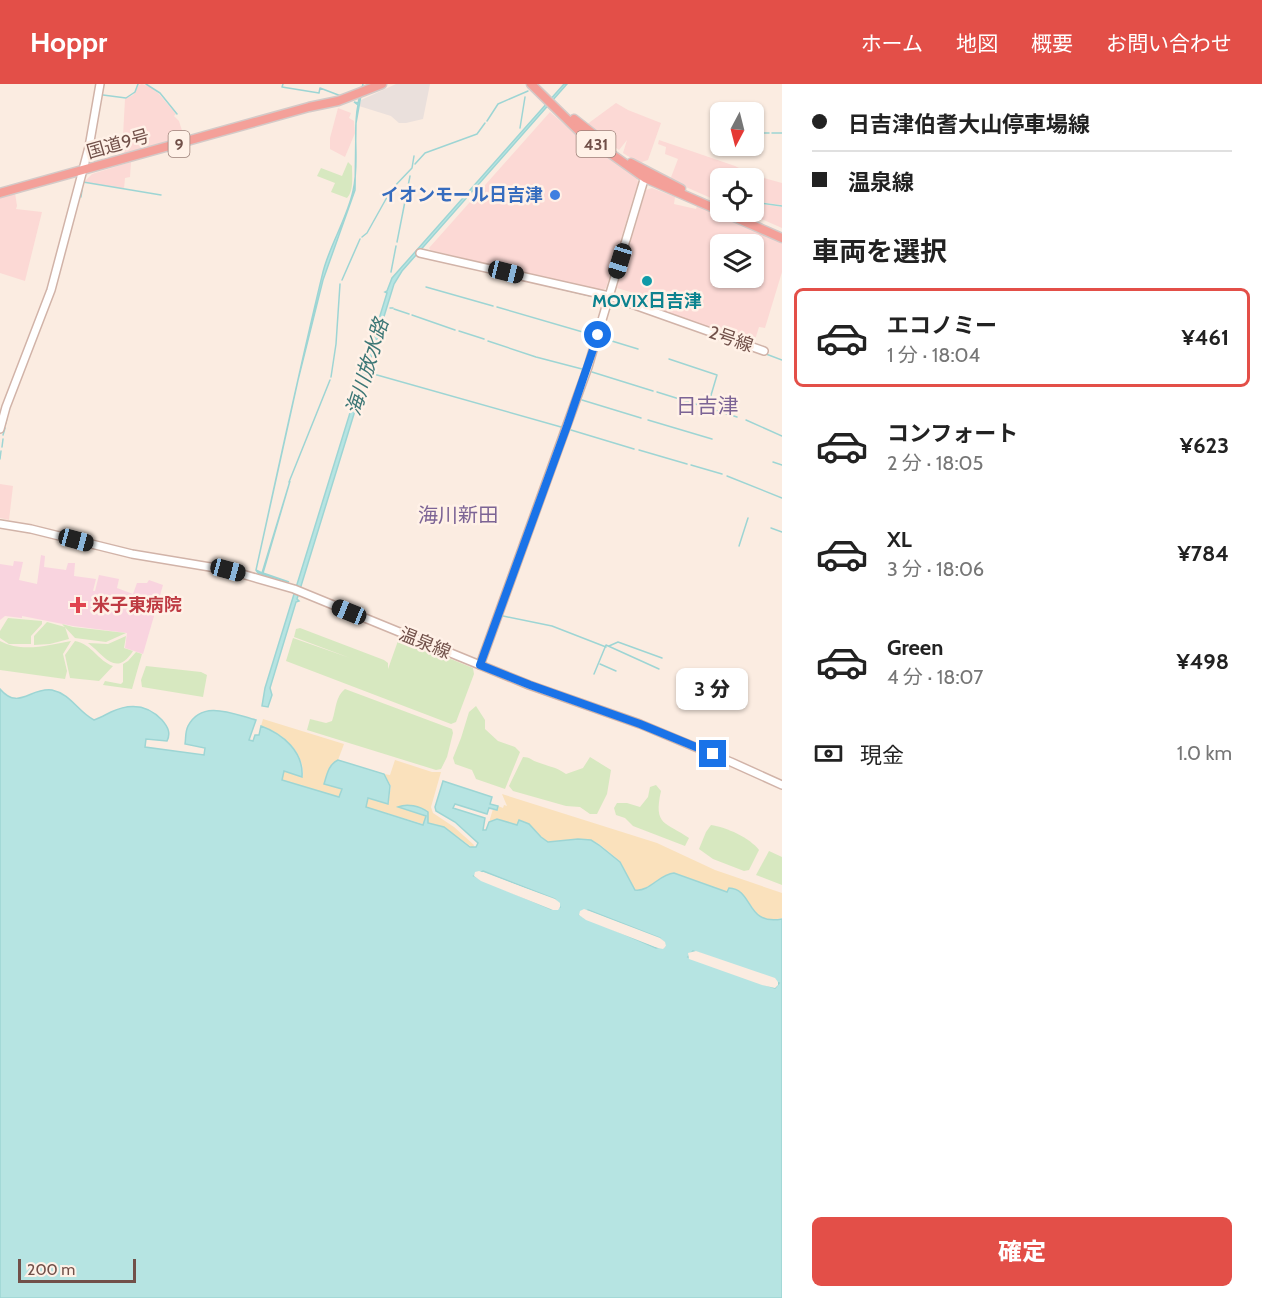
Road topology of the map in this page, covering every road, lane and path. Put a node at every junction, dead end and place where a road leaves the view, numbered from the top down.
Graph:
1 (100, 84) edge
2 (382, 84) edge
3 (531, 84) edge
4 (538, 84) edge
5 (551, 100) junction
6 (82, 172) junction
7 (646, 175) junction
8 (0, 193) edge
9 (710, 202) edge
10 (758, 222) edge
11 (782, 232) edge
12 (782, 238) edge
13 (420, 253) dead end
14 (609, 296) junction
15 (764, 351) dead end
16 (0, 429) edge
17 (0, 524) edge
18 (480, 665) junction
19 (782, 785) edge

1 - 6 street
2 - 6 highway, 国道9号 / 9
3 - 5 highway, 431
4 - 5 highway, 431
5 - 7 highway, 431
6 - 8 highway, 国道9号 / 9
6 - 16 street
7 - 9 highway, 431
7 - 12 highway, 431
7 - 14 street
10 - 11 highway
13 - 14 street, 2号線
14 - 15 street, 2号線
14 - 18 street
17 - 18 street, 温泉線
18 - 19 street, 温泉線

